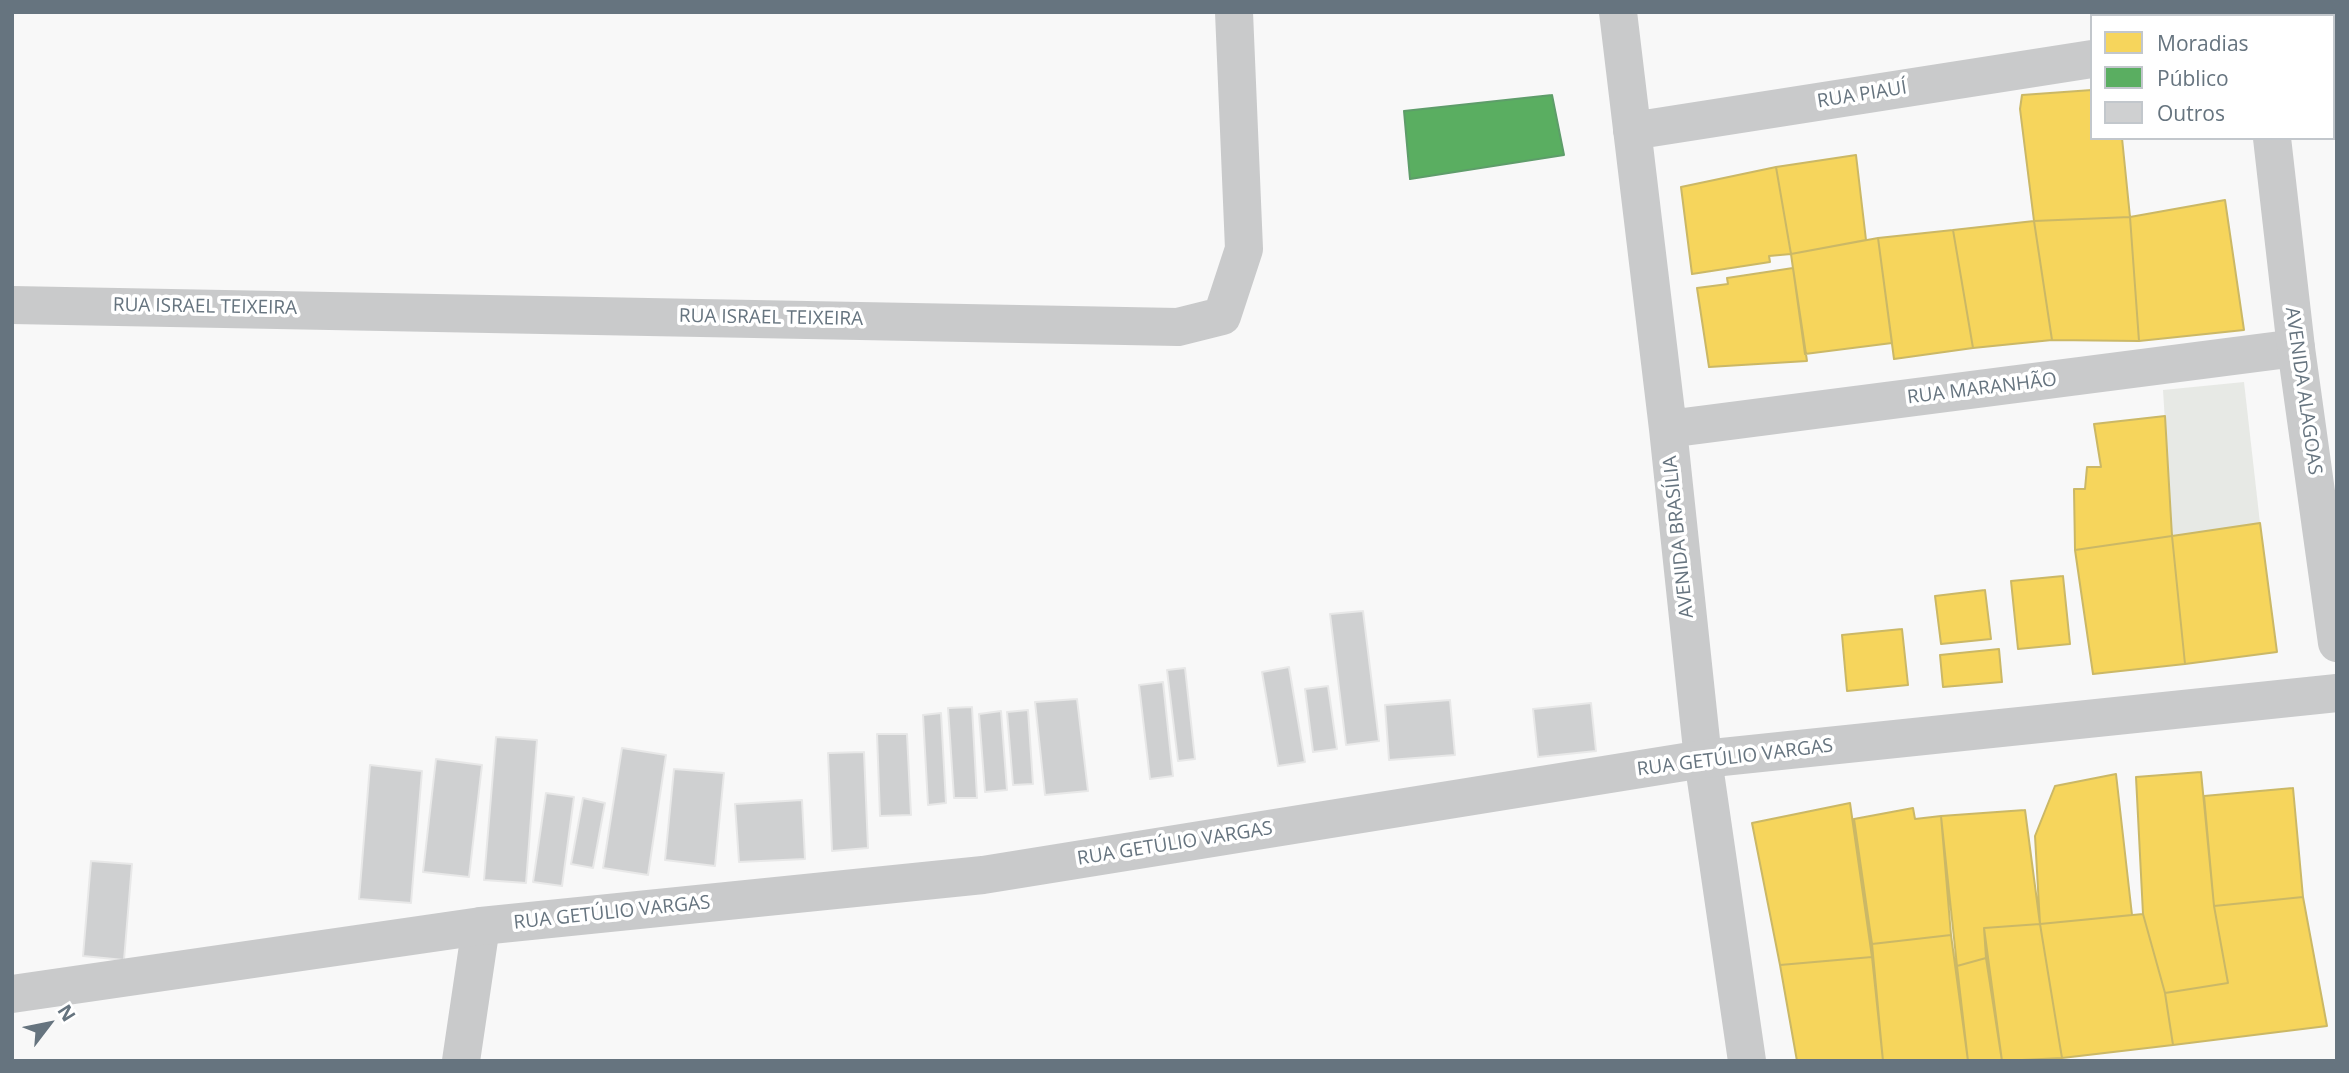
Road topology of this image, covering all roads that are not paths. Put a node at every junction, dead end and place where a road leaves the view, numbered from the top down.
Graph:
1 (1234, 12) edge
2 (1618, 12) edge
3 (2090, 59) edge
4 (1632, 131) junction
5 (2272, 140) edge
6 (12, 305) edge
7 (2296, 348) junction
8 (1668, 429) junction
9 (2337, 643) edge
10 (2337, 693) edge
11 (1703, 759) junction
12 (481, 926) junction
13 (12, 994) edge
14 (461, 1061) edge
15 (1747, 1061) edge

1 - 6 street, RUA ISRAEL TEIXEIRA
2 - 4 street, AVENIDA BRASÍLIA
3 - 4 street, RUA PIAUÍ
4 - 8 street, AVENIDA BRASÍLIA
5 - 7 street, AVENIDA ALAGOAS
7 - 8 street, RUA MARANHÃO
7 - 9 street, AVENIDA ALAGOAS
8 - 11 street, AVENIDA BRASÍLIA
10 - 11 street, RUA GETÚLIO VARGAS
11 - 12 street, RUA GETÚLIO VARGAS
11 - 15 street, AVENIDA BRASÍLIA
12 - 13 street, RUA GETÚLIO VARGAS
12 - 14 street

